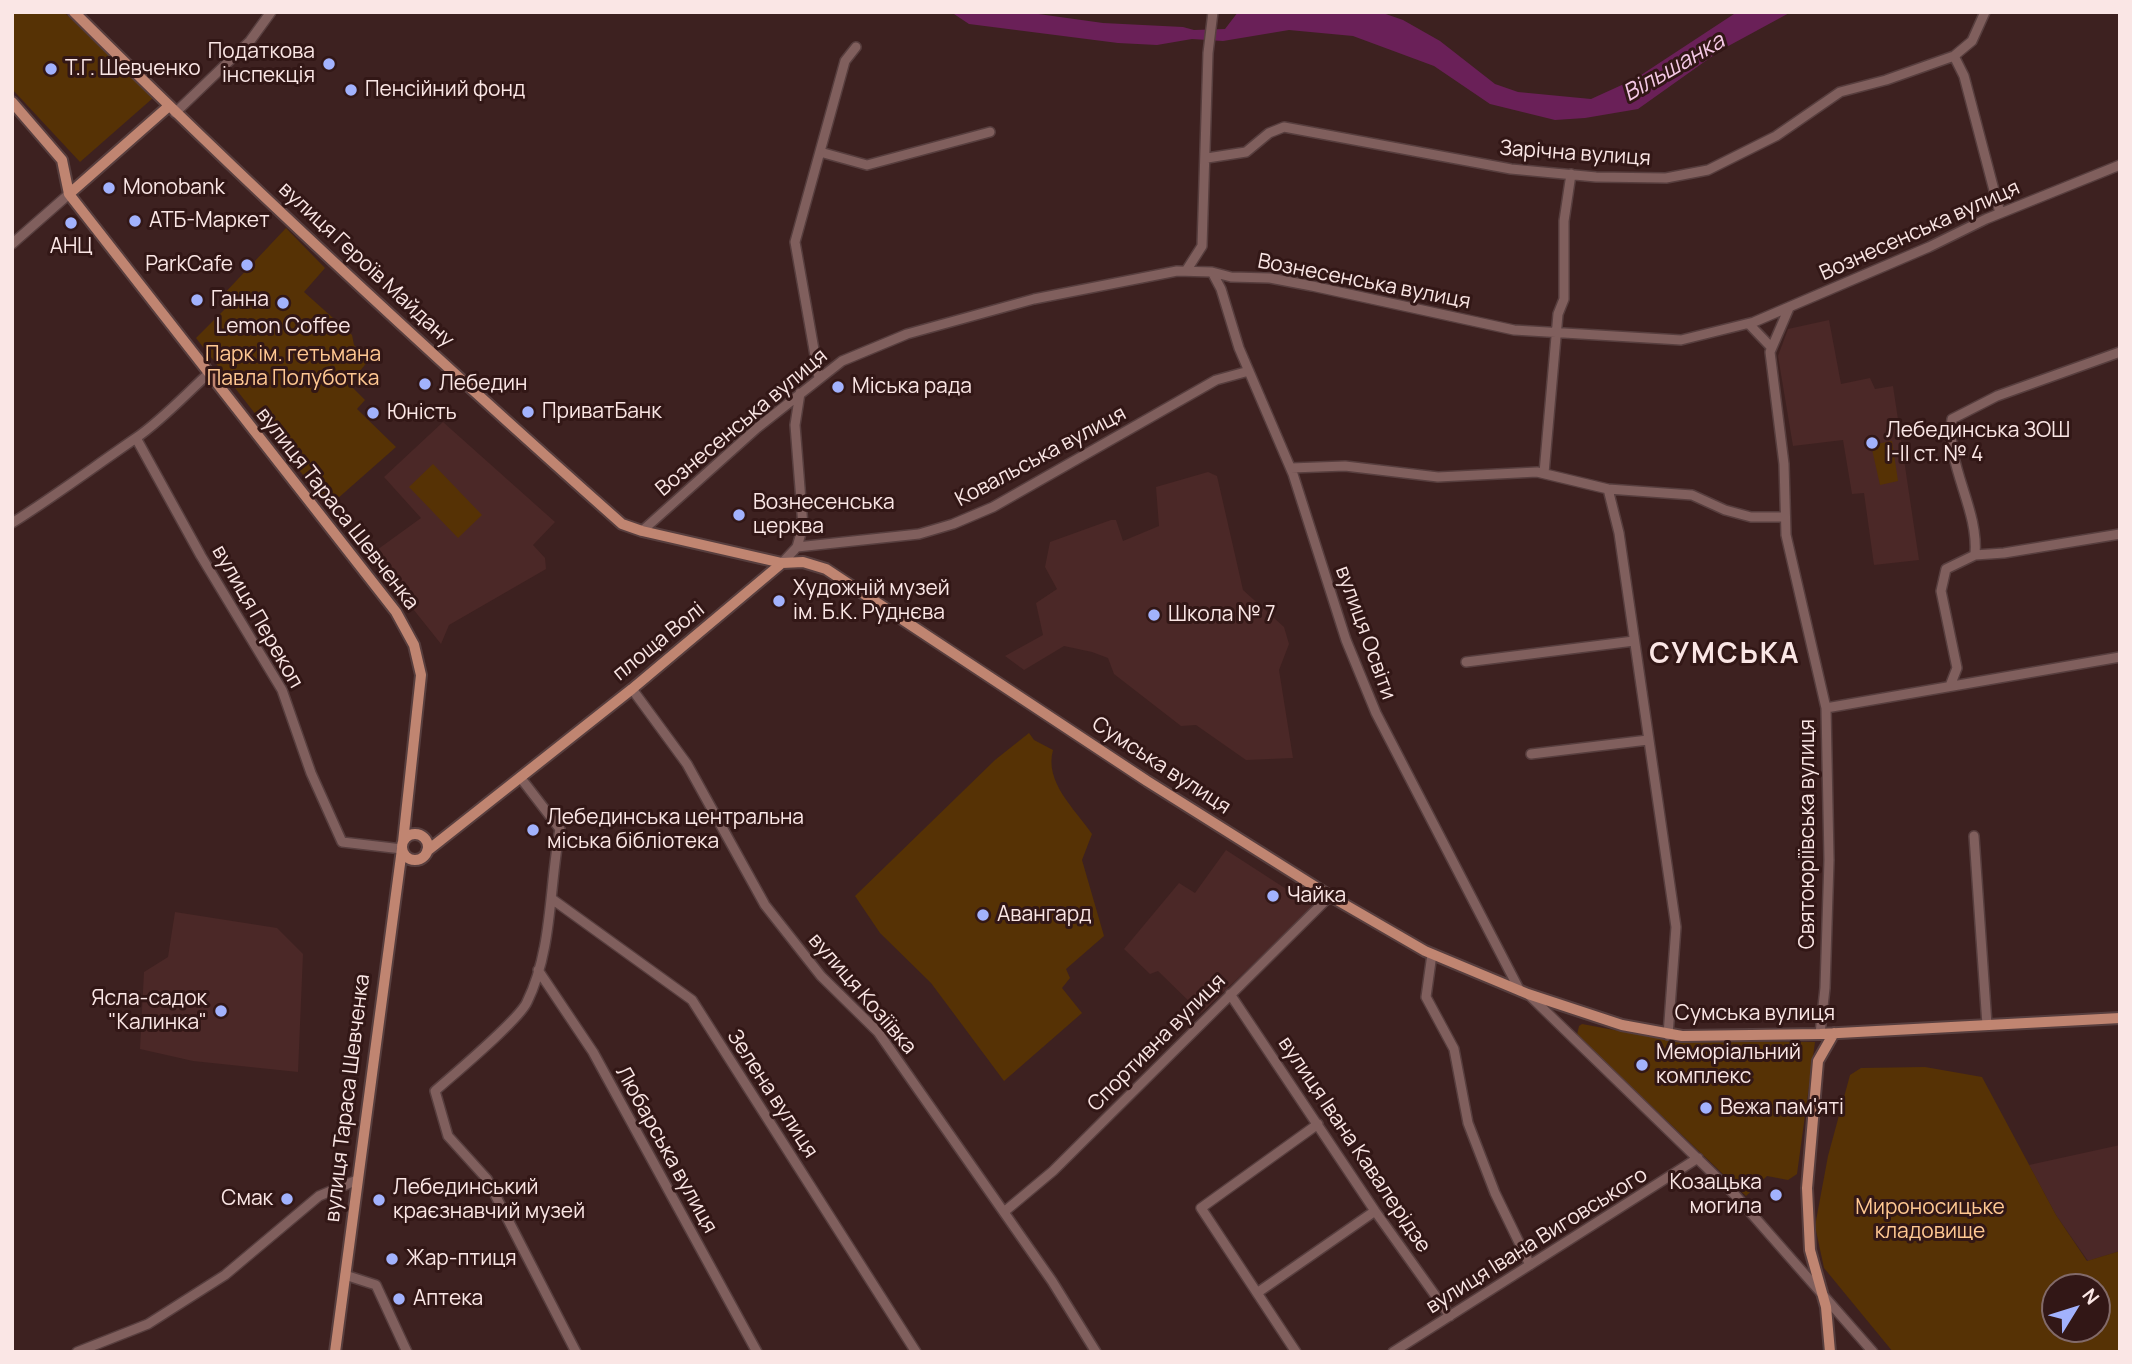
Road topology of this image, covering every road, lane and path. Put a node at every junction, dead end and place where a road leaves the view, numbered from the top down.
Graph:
1 (74, 12) edge
2 (271, 12) edge
3 (1985, 12) edge
4 (1211, 15) edge
5 (856, 47) dead end
6 (1954, 56) junction
7 (12, 102) edge
8 (172, 110) junction
9 (990, 132) dead end
10 (820, 152) junction
11 (1207, 158) junction
12 (2120, 165) edge
13 (1571, 174) junction
14 (69, 194) junction
15 (2000, 213) junction
16 (12, 244) edge
17 (1186, 271) junction
18 (1212, 272) junction
19 (1789, 308) junction
20 (1749, 324) junction
21 (1556, 334) junction
22 (1772, 347) junction
23 (2120, 352) edge
24 (1249, 371) junction
25 (208, 374) junction
26 (819, 378) junction
27 (800, 393) junction
28 (136, 438) junction
29 (1291, 468) junction
30 (1544, 473) junction
31 (1608, 489) junction
32 (1784, 517) junction
33 (12, 523) edge
34 (642, 531) junction
35 (2120, 534) edge
36 (797, 547) junction
37 (1975, 555) junction
38 (782, 563) junction
39 (1634, 641) junction
40 (2120, 657) edge
41 (1466, 662) dead end
42 (1950, 686) junction
43 (632, 690) junction
44 (1826, 708) junction
45 (1648, 740) junction
46 (1531, 754) dead end
47 (520, 777) junction
48 (404, 817) junction
49 (421, 836) junction
50 (1974, 836) dead end
51 (445, 837) junction
52 (402, 846) junction
53 (427, 851) junction
54 (418, 859) junction
55 (398, 876) junction
56 (1330, 896) junction
57 (552, 899) junction
58 (1432, 954) junction
59 (538, 970) junction
60 (1524, 992) junction
61 (1230, 994) junction
62 (2120, 1018) edge
63 (1987, 1025) junction
64 (1834, 1033) junction
65 (1668, 1034) junction
66 (1820, 1034) junction
67 (1318, 1124) junction
68 (1698, 1158) junction
69 (357, 1180) junction
70 (1375, 1211) junction
71 (1004, 1212) junction
72 (1530, 1265) junction
73 (345, 1275) junction
74 (1821, 1292) junction
75 (1257, 1293) junction
76 (1450, 1316) junction
77 (77, 1352) edge
78 (335, 1352) edge
79 (407, 1352) edge
80 (576, 1352) edge
81 (757, 1352) edge
82 (916, 1352) edge
83 (1096, 1352) edge
84 (1296, 1352) edge
85 (1393, 1352) edge
86 (1830, 1352) edge
87 (1873, 1352) edge

1 - 8 main road, вулиця Героїв Майдану
2 - 8 street
3 - 6 street, Зарічна вулиця
4 - 11 street
5 - 10 street
6 - 13 street, Зарічна вулиця
6 - 15 street
7 - 14 main road
8 - 14 main road
8 - 34 main road, вулиця Героїв Майдану
9 - 10 street
10 - 26 street
11 - 13 street, Зарічна вулиця
11 - 17 street
12 - 15 street, Вознесенська вулиця
13 - 21 street
14 - 16 street
14 - 25 main road, вулиця Тараса Шевченка
15 - 19 street, Вознесенська вулиця
17 - 18 street, Вознесенська вулиця
17 - 26 street, Вознесенська вулиця
18 - 21 street, Вознесенська вулиця
18 - 24 street, вулиця Освіти
19 - 20 street, Вознесенська вулиця
19 - 22 street, Святоюріївська вулиця
20 - 21 street, Вознесенська вулиця
20 - 22 street
21 - 30 street
22 - 32 street, Святоюріївська вулиця
23 - 37 street
24 - 29 street, вулиця Освіти
24 - 36 street, Ковальська вулиця
25 - 28 street
25 - 48 main road, вулиця Тараса Шевченка
26 - 27 street, Вознесенська вулиця
27 - 34 street, Вознесенська вулиця
27 - 36 street
28 - 33 street
28 - 52 street, вулиця Перекоп
29 - 30 street
29 - 60 street, вулиця Освіти
30 - 31 street
31 - 32 street
31 - 39 street
32 - 44 street, Святоюріївська вулиця
34 - 38 main road
35 - 37 street
36 - 38 street
37 - 42 street
38 - 43 main road, площа Волі
38 - 56 main road, Сумська вулиця
39 - 41 street
39 - 45 street
40 - 42 street
42 - 44 street
43 - 47 main road, площа Волі
43 - 71 street, вулиця Козіївка
44 - 66 street, Святоюріївська вулиця
45 - 46 street
45 - 65 street
47 - 51 main road, площа Волі
47 - 57 street
48 - 49 main road
48 - 52 main road, вулиця Тараса Шевченка
49 - 51 main road
49 - 52 main road
49 - 53 main road
50 - 63 street
51 - 53 main road, площа Волі
52 - 54 main road
52 - 55 main road, вулиця Тараса Шевченка
53 - 54 main road, площа Волі
54 - 55 main road, площа Волі
55 - 69 main road, вулиця Тараса Шевченка
56 - 58 main road, Сумська вулиця
56 - 61 street, Спортивна вулиця
57 - 59 street
57 - 82 street, Зелена вулиця
58 - 60 main road, Сумська вулиця
58 - 72 street
59 - 80 street
59 - 81 street, Любарська вулиця
60 - 65 main road, Сумська вулиця
60 - 68 street, Сумська вулиця
61 - 67 street, вулиця Івана Кавалерідзе
61 - 71 street, Спортивна вулиця
62 - 63 main road, Сумська вулиця
63 - 64 main road, Сумська вулиця
64 - 66 main road, Сумська вулиця
64 - 74 main road
65 - 66 main road, Сумська вулиця
67 - 70 street, вулиця Івана Кавалерідзе
67 - 75 street
68 - 72 street, вулиця Івана Виговського
68 - 74 street, Сумська вулиця
69 - 73 main road, вулиця Тараса Шевченка
69 - 77 street
70 - 75 street
70 - 76 street, вулиця Івана Кавалерідзе
71 - 83 street, вулиця Козіївка
72 - 76 street, вулиця Івана Виговського
73 - 78 main road, вулиця Тараса Шевченка
73 - 79 street
74 - 86 main road
74 - 87 street, Сумська вулиця
75 - 84 street
76 - 85 street, вулиця Івана Виговського

